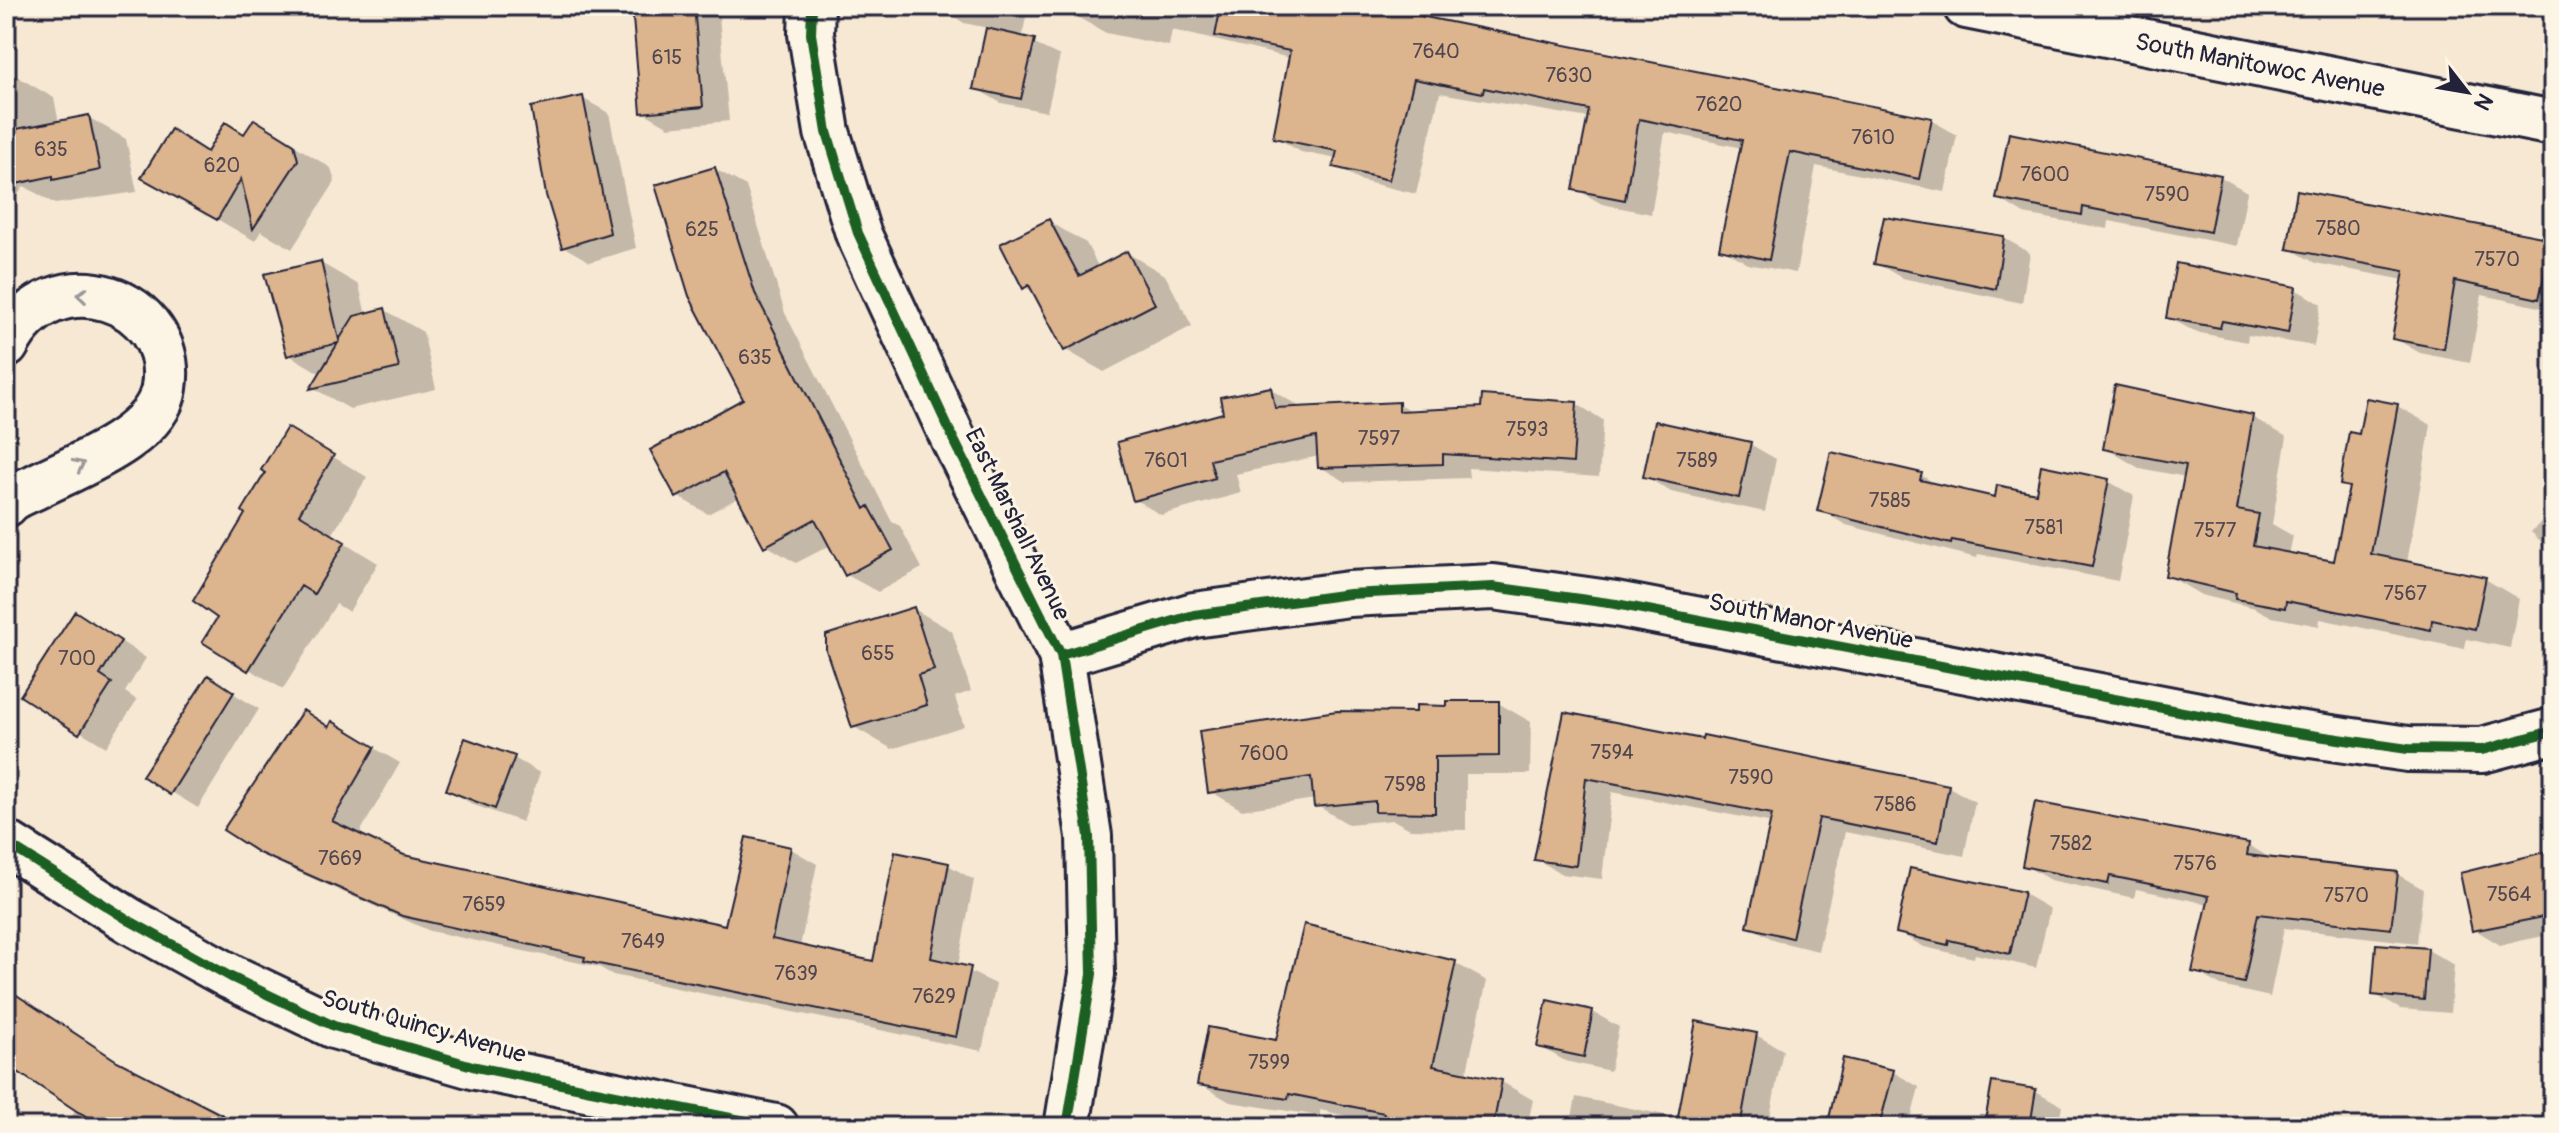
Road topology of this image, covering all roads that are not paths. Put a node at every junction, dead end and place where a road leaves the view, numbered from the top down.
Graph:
1 (812, 6) edge
2 (1966, 6) edge
3 (2553, 123) edge
4 (6, 345) edge
5 (7, 493) edge
6 (1061, 655) junction
7 (2553, 731) edge
8 (6, 843) edge
9 (776, 1127) edge
10 (1067, 1127) edge

1 - 6 street, East Marshall Avenue
2 - 3 street, South Manitowoc Avenue
5 -> 4 street
6 - 7 street, South Manor Avenue
6 - 10 street, East Marshall Avenue
8 - 9 street, South Quincy Avenue

